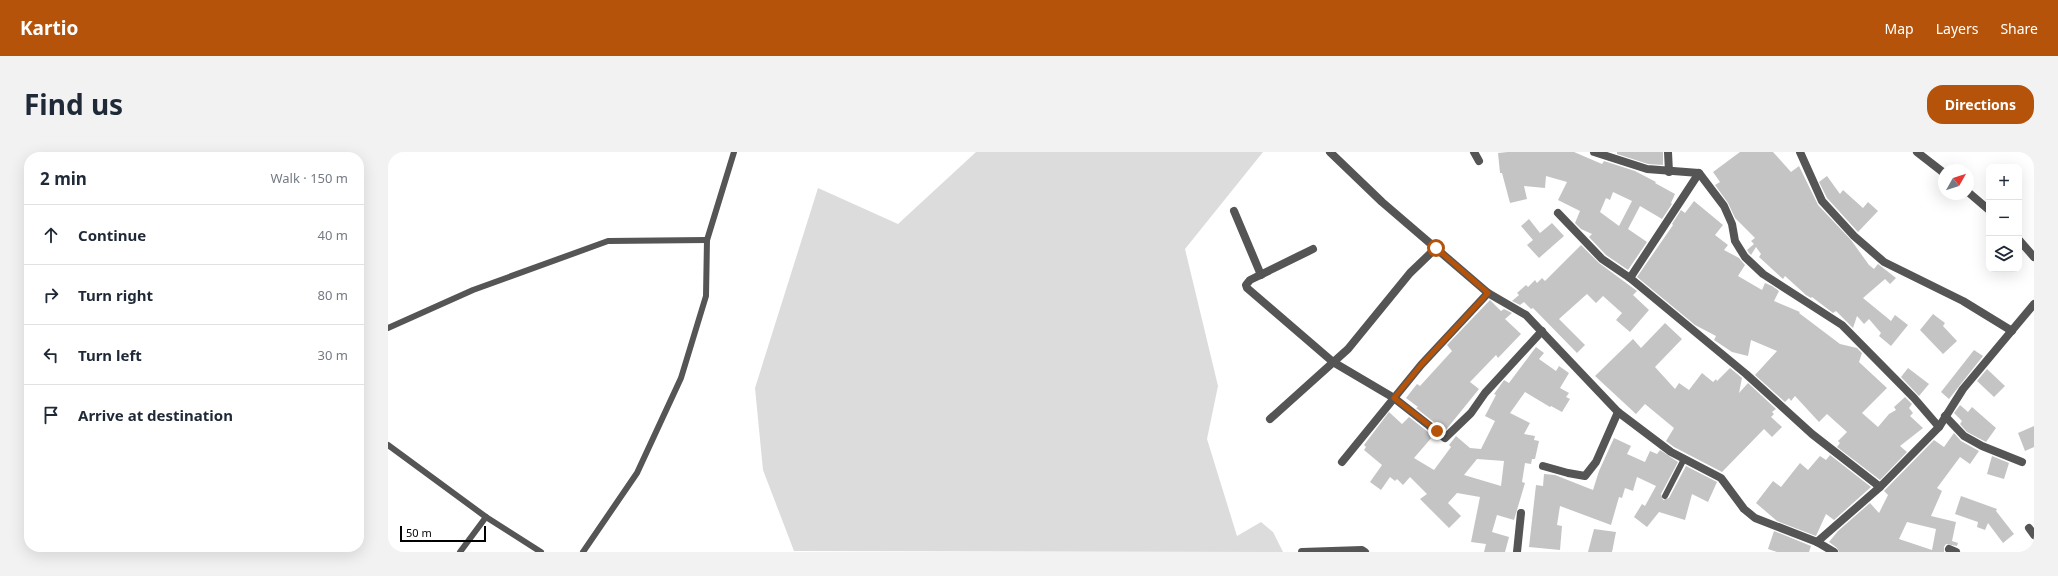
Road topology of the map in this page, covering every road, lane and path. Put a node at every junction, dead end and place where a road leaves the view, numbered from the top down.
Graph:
1 (734, 152) edge
2 (1330, 152) edge
3 (1474, 152) edge
4 (1594, 152) edge
5 (1668, 152) edge
6 (1800, 152) edge
7 (1917, 152) edge
8 (1480, 160) dead end
9 (1938, 169) edge
10 (1669, 172) junction
11 (1698, 173) junction
12 (1974, 197) edge
13 (1986, 207) edge
14 (1234, 211) dead end
15 (1558, 213) dead end
16 (707, 240) junction
17 (2022, 243) edge
18 (1436, 248) junction
19 (1313, 249) dead end
20 (2034, 257) edge
21 (1262, 275) junction
22 (1630, 278) junction
23 (1488, 293) junction
24 (2034, 305) edge
25 (388, 328) edge
26 (1542, 331) junction
27 (2012, 331) junction
28 (1333, 362) junction
29 (1394, 398) junction
30 (1618, 412) junction
31 (1945, 416) junction
32 (1270, 419) dead end
33 (1939, 427) junction
34 (388, 445) edge
35 (1684, 459) junction
36 (1342, 462) dead end
37 (2022, 462) dead end
38 (1543, 466) dead end
39 (1880, 487) junction
40 (1665, 496) dead end
41 (1521, 512) dead end
42 (486, 517) junction
43 (1817, 542) junction
44 (460, 552) edge
45 (541, 552) edge
46 (583, 552) edge
47 (1302, 552) edge
48 (1365, 552) edge
49 (1517, 552) edge
50 (1834, 552) edge

1 - 16 lane
2 - 18 street
3 - 8 street
4 - 10 street
5 - 10 street
6 - 27 street
7 - 9 street
10 - 11 street
11 - 22 street
11 - 33 street
12 - 13 street
14 - 21 street
15 - 22 street
16 - 25 lane
16 - 46 lane
17 - 20 street
18 - 23 street
18 - 28 street
19 - 21 street
21 - 28 street
22 - 39 street
23 - 26 street
23 - 29 street
24 - 27 street
26 - 29 street
26 - 30 street
27 - 31 street
28 - 29 street
28 - 32 street
29 - 36 street
30 - 35 street
30 - 38 street
31 - 33 street
31 - 37 street
33 - 39 street
34 - 42 lane
35 - 40 lane
35 - 43 street
39 - 43 street
41 - 49 street
42 - 44 lane
42 - 45 lane
43 - 50 street
47 - 48 street

